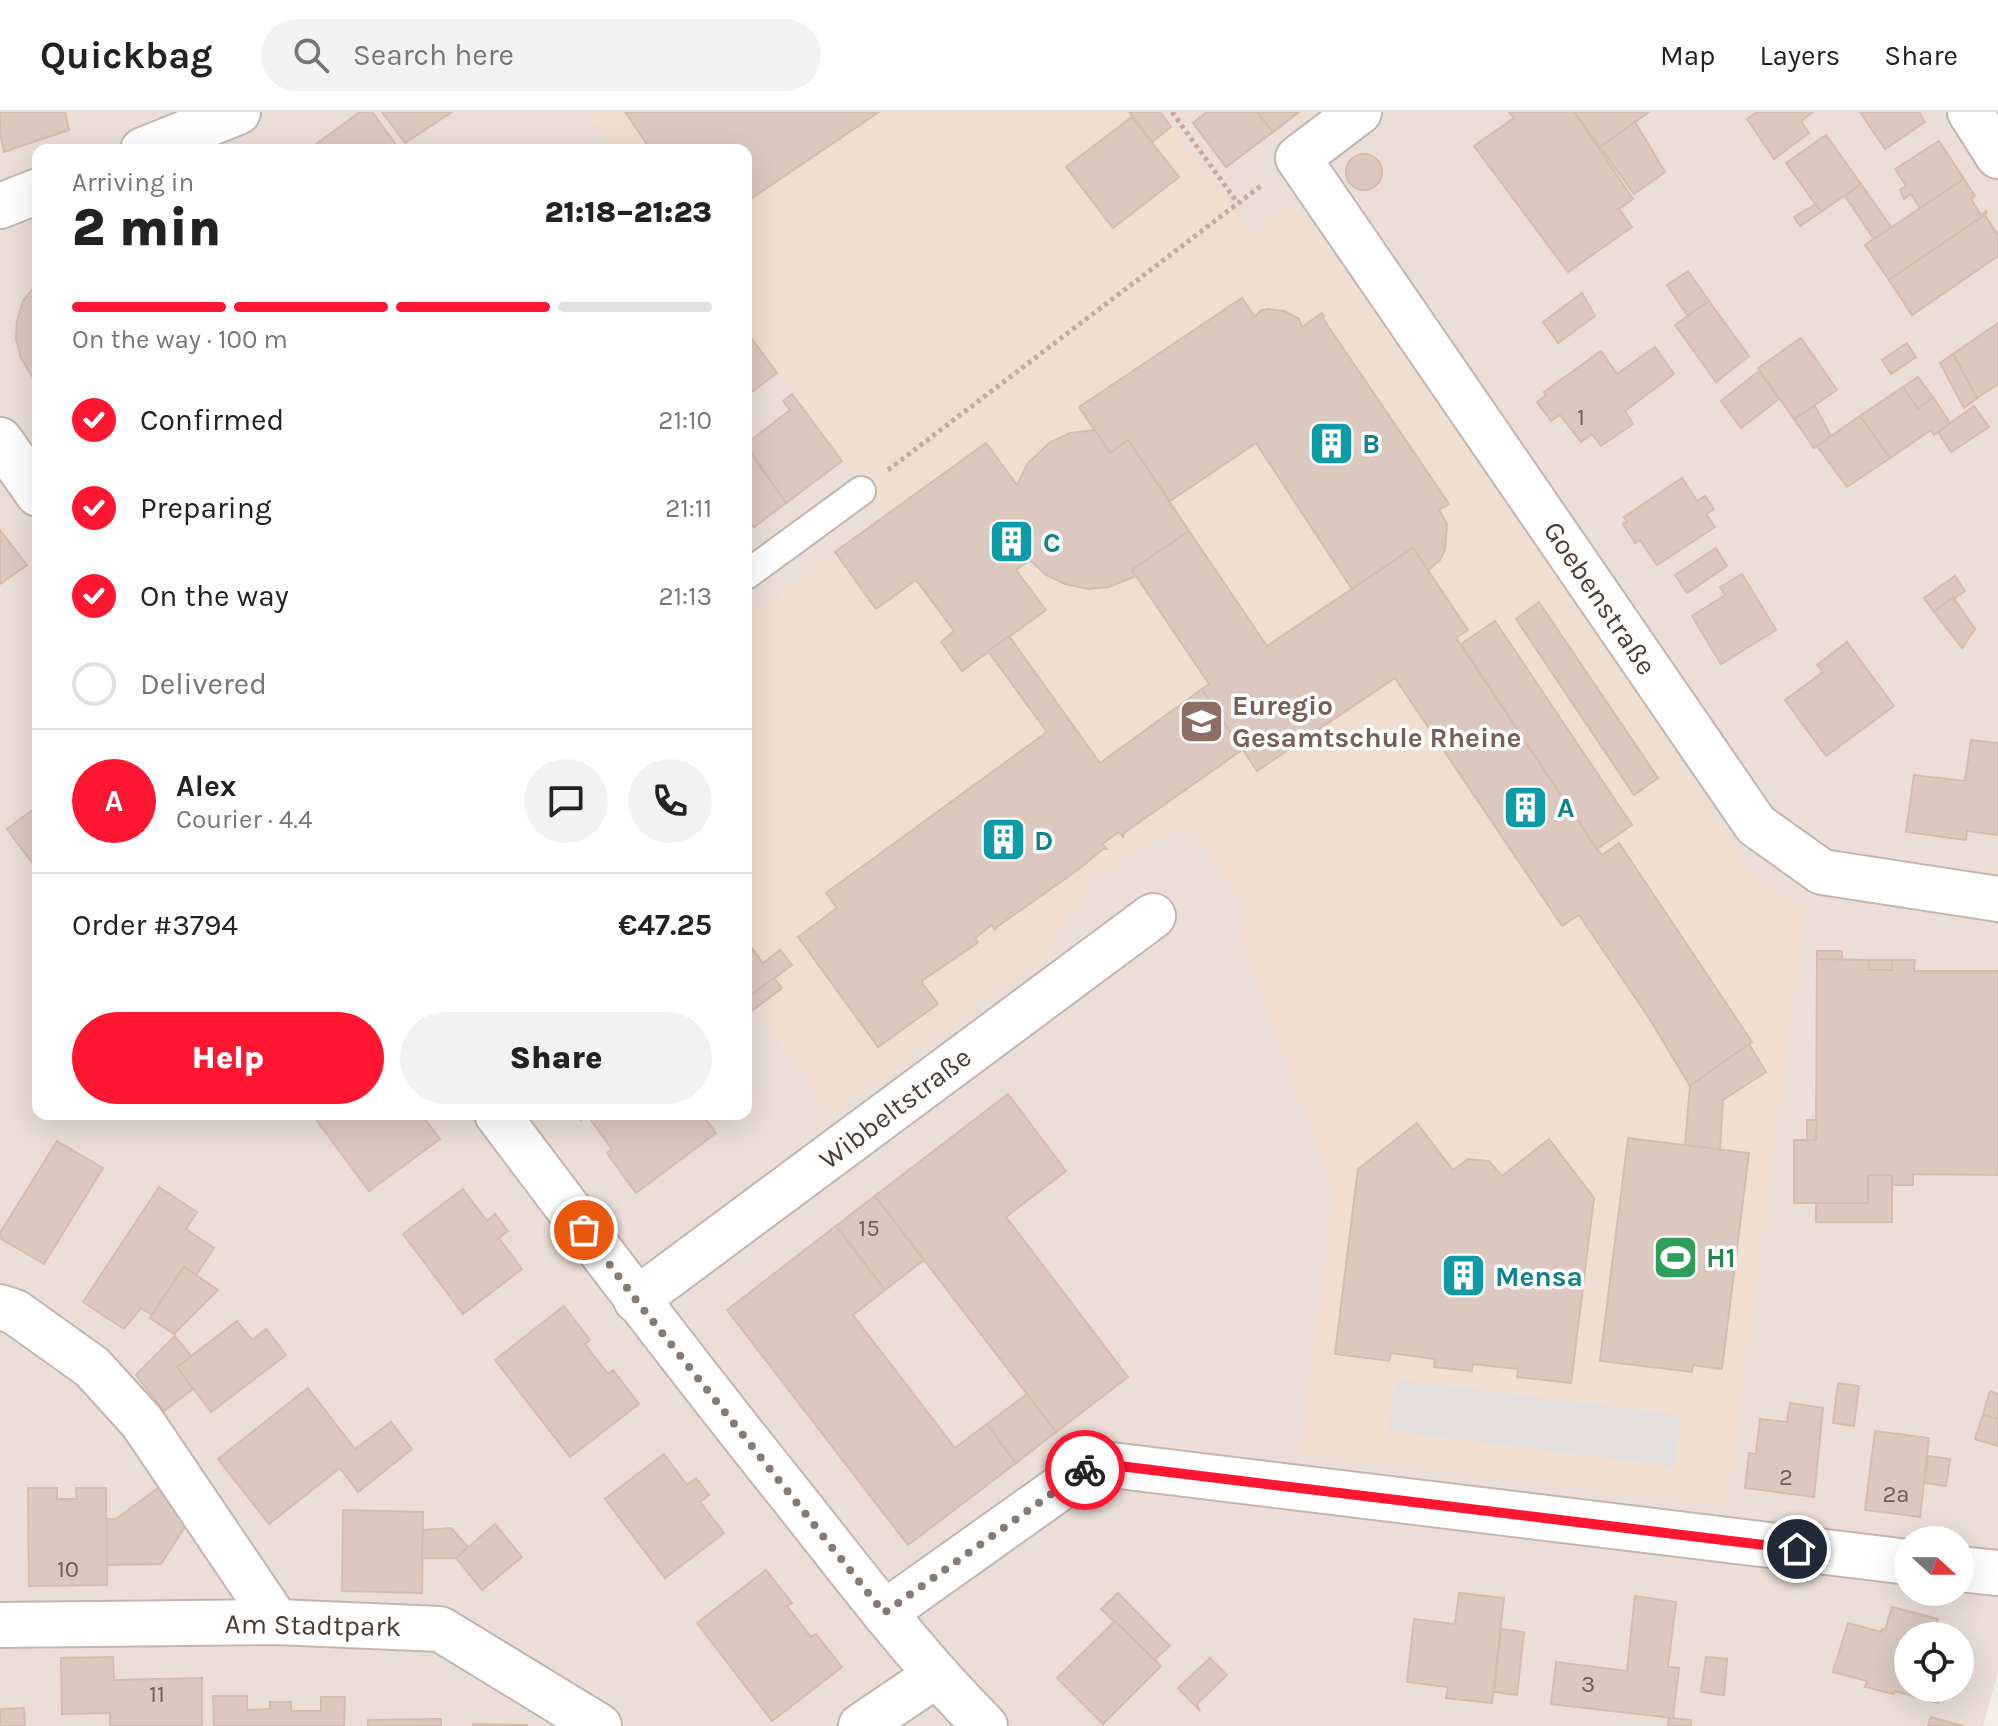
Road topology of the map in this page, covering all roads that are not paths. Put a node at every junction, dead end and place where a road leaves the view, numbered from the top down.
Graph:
1 (238, 112) edge
2 (1359, 112) edge
3 (1970, 112) edge
4 (158, 144) edge
5 (1998, 156) edge
6 (32, 193) edge
7 (0, 206) edge
8 (0, 440) edge
9 (32, 485) edge
10 (861, 491) road end
11 (752, 571) edge
12 (1998, 899) edge
13 (1153, 916) dead end
14 (501, 1120) edge
15 (636, 1300) junction
16 (0, 1307) edge
17 (1894, 1560) edge
18 (1974, 1570) edge
19 (1998, 1573) edge
20 (884, 1613) junction
21 (277, 1622) junction
22 (0, 1625) edge
23 (935, 1676) junction
24 (599, 1726) edge
25 (861, 1726) edge
26 (985, 1726) edge

1 - 4 street
2 - 12 street, Goebenstraße
3 - 5 street
6 - 7 street
8 - 9 street
10 - 11 lane
13 - 15 street, Wibbeltstraße
14 - 15 street
15 - 20 street
16 - 21 street
17 - 20 street
18 - 19 street
20 - 23 street
21 - 22 street, Am Stadtpark
21 - 24 street, Am Stadtpark
23 - 25 street
23 - 26 street

